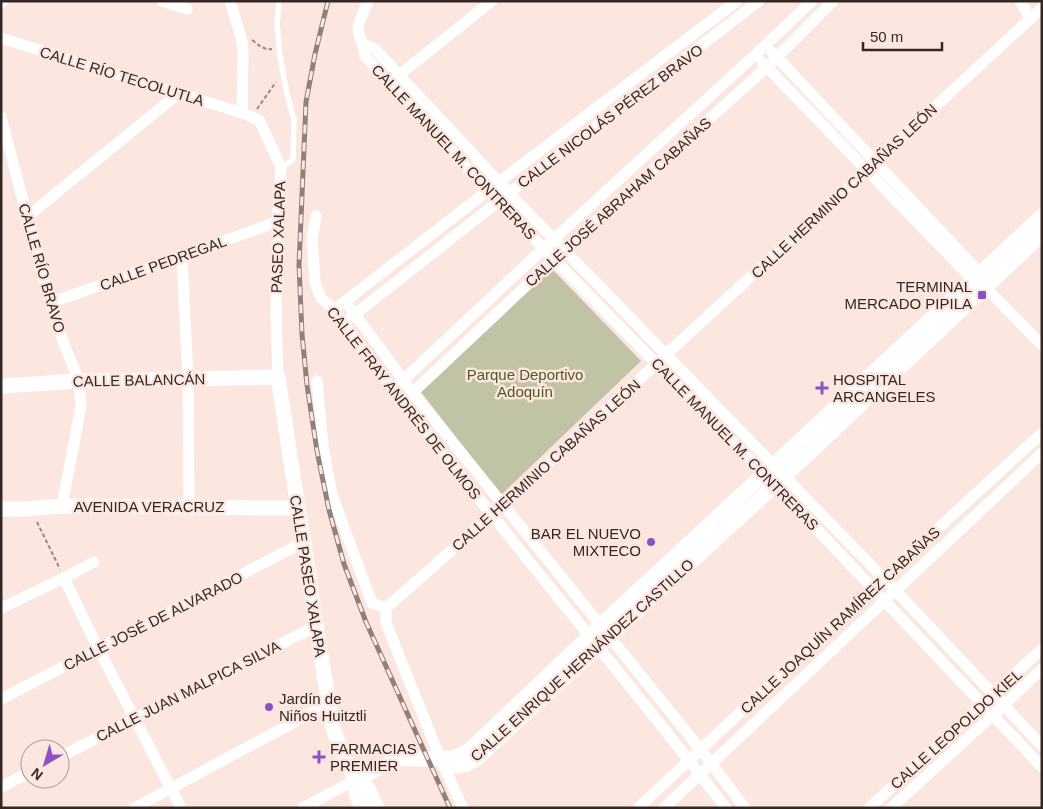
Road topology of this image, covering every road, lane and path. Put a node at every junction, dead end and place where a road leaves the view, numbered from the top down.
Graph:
1 (162, 1) edge
2 (230, 1) edge
3 (280, 1) edge
4 (368, 1) edge
5 (492, 1) edge
6 (737, 1) edge
7 (759, 1) edge
8 (812, 1) edge
9 (833, 1) edge
10 (1020, 1) edge
11 (1042, 8) edge
12 (187, 9) dead end
13 (1030, 18) junction
14 (1, 38) edge
15 (254, 41) dead end
16 (363, 44) junction
17 (766, 45) junction
18 (277, 49) dead end
19 (755, 55) junction
20 (777, 57) junction
21 (767, 67) junction
22 (400, 74) junction
23 (276, 80) dead end
24 (389, 83) junction
25 (179, 93) junction
26 (256, 111) dead end
27 (242, 113) junction
28 (1, 117) edge
29 (5, 149) edge
30 (875, 162) junction
31 (281, 167) junction
32 (866, 170) junction
33 (499, 182) junction
34 (488, 190) junction
35 (510, 193) junction
36 (498, 202) junction
37 (28, 216) junction
38 (316, 216) dead end
39 (1042, 216) edge
40 (277, 222) junction
41 (1042, 234) edge
42 (554, 238) junction
43 (544, 248) junction
44 (565, 249) junction
45 (182, 256) junction
46 (555, 259) junction
47 (979, 280) junction
48 (345, 301) junction
49 (50, 303) junction
50 (334, 310) junction
51 (355, 314) junction
52 (343, 323) junction
53 (1042, 345) edge
54 (667, 354) junction
55 (657, 364) junction
56 (278, 377) junction
57 (188, 380) junction
58 (404, 380) junction
59 (79, 381) junction
60 (317, 381) dead end
61 (1, 386) edge
62 (393, 390) junction
63 (413, 393) junction
64 (402, 402) junction
65 (1042, 433) edge
66 (1042, 453) edge
67 (1014, 459) junction
68 (1024, 470) junction
69 (774, 475) junction
70 (503, 505) junction
71 (62, 506) junction
72 (189, 506) junction
73 (298, 508) junction
74 (1, 509) edge
75 (492, 515) junction
76 (948, 519) junction
77 (37, 522) dead end
78 (959, 531) junction
79 (304, 542) junction
80 (94, 562) dead end
81 (64, 578) junction
82 (884, 578) junction
83 (873, 588) junction
84 (895, 590) junction
85 (884, 600) junction
86 (1, 608) edge
87 (386, 608) junction
88 (316, 626) junction
89 (599, 636) junction
90 (98, 648) junction
91 (1042, 649) edge
92 (805, 652) junction
93 (817, 664) junction
94 (1042, 669) edge
95 (765, 690) junction
96 (994, 694) junction
97 (1, 699) edge
98 (777, 702) junction
99 (328, 704) junction
100 (983, 704) junction
101 (1004, 705) junction
102 (993, 715) junction
103 (135, 719) junction
104 (1042, 746) edge
105 (701, 750) junction
106 (70, 752) edge
107 (690, 760) junction
108 (441, 761) junction
109 (712, 764) junction
110 (1042, 767) edge
111 (700, 774) junction
112 (355, 776) junction
113 (20, 777) edge
114 (1, 787) edge
115 (171, 789) junction
116 (134, 808) edge
117 (181, 808) edge
118 (304, 808) edge
119 (362, 808) edge
120 (376, 808) edge
121 (463, 808) edge
122 (638, 808) edge
123 (664, 808) edge
124 (726, 808) edge
125 (745, 808) edge
126 (869, 808) edge
127 (891, 808) edge

1 - 12 street
2 - 27 street
3 - 31 lane
4 - 16 street
5 - 22 street
6 - 33 street, CALLE NICOLÁS PÉREZ BRAVO
7 - 35 street, CALLE NICOLÁS PÉREZ BRAVO
8 - 17 street, CALLE JOSÉ ABRAHAM CABAÑAS
9 - 20 street, CALLE JOSÉ ABRAHAM CABAÑAS
10 - 13 street
11 - 13 street, CALLE HERMINIO CABAÑAS LEÓN
13 - 30 street, CALLE HERMINIO CABAÑAS LEÓN
14 - 25 street, CALLE RÍO TECOLUTLA
15 - 18 path
16 - 22 street, CALLE MANUEL M. CONTRERAS
16 - 24 street, CALLE MANUEL M. CONTRERAS
17 - 19 street, CALLE JOSÉ ABRAHAM CABAÑAS
17 - 20 street
19 - 21 street
19 - 42 street, CALLE JOSÉ ABRAHAM CABAÑAS
20 - 21 street, CALLE JOSÉ ABRAHAM CABAÑAS
20 - 30 street
21 - 32 street
21 - 44 street, CALLE JOSÉ ABRAHAM CABAÑAS
22 - 24 street
22 - 33 street, CALLE MANUEL M. CONTRERAS
23 - 26 path
24 - 34 street, CALLE MANUEL M. CONTRERAS
25 - 27 street, CALLE RÍO TECOLUTLA
25 - 37 street
27 - 31 street, PASEO XALAPA
28 - 29 street, CALLE RÍO BRAVO
29 - 37 street, CALLE RÍO BRAVO
30 - 32 street, CALLE HERMINIO CABAÑAS LEÓN
30 - 47 street
31 - 40 street, PASEO XALAPA
32 - 47 street
32 - 54 street, CALLE HERMINIO CABAÑAS LEÓN
33 - 34 street, CALLE NICOLÁS PÉREZ BRAVO
33 - 35 street, CALLE MANUEL M. CONTRERAS
34 - 36 street, CALLE MANUEL M. CONTRERAS
34 - 48 street, CALLE NICOLÁS PÉREZ BRAVO
35 - 36 street, CALLE NICOLÁS PÉREZ BRAVO
35 - 42 street, CALLE MANUEL M. CONTRERAS
36 - 43 street, CALLE MANUEL M. CONTRERAS
36 - 51 street, CALLE NICOLÁS PÉREZ BRAVO
37 - 49 street, CALLE RÍO BRAVO
38 - 50 street, CALLE FRAY ANDRÉS DE OLMOS
39 - 47 main road, CALLE ENRIQUE HERNÁNDEZ CASTILLO
40 - 45 street, CALLE PEDREGAL
40 - 56 street, PASEO XALAPA
41 - 47 main road, CALLE ENRIQUE HERNÁNDEZ CASTILLO
42 - 43 street, CALLE JOSÉ ABRAHAM CABAÑAS
42 - 44 street, CALLE MANUEL M. CONTRERAS
43 - 46 street, CALLE MANUEL M. CONTRERAS
43 - 58 street, CALLE JOSÉ ABRAHAM CABAÑAS
44 - 46 street, CALLE JOSÉ ABRAHAM CABAÑAS
44 - 54 street, CALLE MANUEL M. CONTRERAS
45 - 49 street, CALLE PEDREGAL
45 - 57 street
46 - 55 street, CALLE MANUEL M. CONTRERAS
46 - 63 street, CALLE JOSÉ ABRAHAM CABAÑAS
47 - 53 street
47 - 69 main road, CALLE ENRIQUE HERNÁNDEZ CASTILLO
48 - 50 street, CALLE NICOLÁS PÉREZ BRAVO
48 - 51 street, CALLE FRAY ANDRÉS DE OLMOS
49 - 59 street, CALLE RÍO BRAVO
50 - 52 street, CALLE FRAY ANDRÉS DE OLMOS
51 - 52 street, CALLE NICOLÁS PÉREZ BRAVO
51 - 58 street, CALLE FRAY ANDRÉS DE OLMOS
52 - 62 street, CALLE FRAY ANDRÉS DE OLMOS
54 - 55 street, CALLE HERMINIO CABAÑAS LEÓN
54 - 69 street, CALLE MANUEL M. CONTRERAS
55 - 69 street, CALLE MANUEL M. CONTRERAS
55 - 70 street, CALLE HERMINIO CABAÑAS LEÓN
56 - 57 main road, CALLE BALANCÁN
56 - 73 main road, CALLE PASEO XALAPA
57 - 59 main road, CALLE BALANCÁN
57 - 72 street
58 - 62 street, CALLE JOSÉ ABRAHAM CABAÑAS
58 - 63 street, CALLE FRAY ANDRÉS DE OLMOS
59 - 61 main road, CALLE BALANCÁN
59 - 71 street, CALLE RÍO BRAVO
60 - 87 street
62 - 64 street, CALLE FRAY ANDRÉS DE OLMOS
63 - 64 street, CALLE JOSÉ ABRAHAM CABAÑAS
63 - 70 street, CALLE FRAY ANDRÉS DE OLMOS
64 - 75 street, CALLE FRAY ANDRÉS DE OLMOS
65 - 67 street, CALLE JOAQUÍN RAMÍREZ CABAÑAS
66 - 68 street, CALLE JOAQUÍN RAMÍREZ CABAÑAS
67 - 68 street
67 - 76 street, CALLE JOAQUÍN RAMÍREZ CABAÑAS
68 - 78 street, CALLE JOAQUÍN RAMÍREZ CABAÑAS
69 - 82 street, CALLE MANUEL M. CONTRERAS
69 - 83 street, CALLE MANUEL M. CONTRERAS
69 - 89 main road, CALLE ENRIQUE HERNÁNDEZ CASTILLO
70 - 75 street, CALLE HERMINIO CABAÑAS LEÓN
70 - 89 street, CALLE FRAY ANDRÉS DE OLMOS
71 - 72 main road, AVENIDA VERACRUZ
71 - 74 main road, AVENIDA VERACRUZ
72 - 73 main road, AVENIDA VERACRUZ
73 - 79 main road, CALLE PASEO XALAPA
75 - 87 street, CALLE HERMINIO CABAÑAS LEÓN
75 - 89 street, CALLE FRAY ANDRÉS DE OLMOS
76 - 78 street
76 - 82 street, CALLE JOAQUÍN RAMÍREZ CABAÑAS
77 - 81 path
78 - 84 street, CALLE JOAQUÍN RAMÍREZ CABAÑAS
79 - 88 main road, CALLE PASEO XALAPA
79 - 90 street, CALLE JOSÉ DE ALVARADO
80 - 81 street
81 - 86 street
81 - 90 street
82 - 83 street, CALLE JOAQUÍN RAMÍREZ CABAÑAS
82 - 84 street, CALLE MANUEL M. CONTRERAS
83 - 85 street, CALLE MANUEL M. CONTRERAS
83 - 92 street, CALLE JOAQUÍN RAMÍREZ CABAÑAS
84 - 85 street, CALLE JOAQUÍN RAMÍREZ CABAÑAS
84 - 96 street, CALLE MANUEL M. CONTRERAS
85 - 93 street, CALLE JOAQUÍN RAMÍREZ CABAÑAS
85 - 100 street, CALLE MANUEL M. CONTRERAS
87 - 108 street
88 - 99 main road, CALLE PASEO XALAPA
88 - 103 street, CALLE JUAN MALPICA SILVA
89 - 105 street, CALLE FRAY ANDRÉS DE OLMOS
89 - 107 street, CALLE FRAY ANDRÉS DE OLMOS
89 - 108 main road, CALLE ENRIQUE HERNÁNDEZ CASTILLO
90 - 97 street, CALLE JOSÉ DE ALVARADO
90 - 103 street
91 - 96 street, CALLE LEOPOLDO KIEL
92 - 93 street
92 - 95 street, CALLE JOAQUÍN RAMÍREZ CABAÑAS
93 - 98 street, CALLE JOAQUÍN RAMÍREZ CABAÑAS
94 - 101 street, CALLE LEOPOLDO KIEL
95 - 98 street
95 - 105 street, CALLE JOAQUÍN RAMÍREZ CABAÑAS
96 - 100 street, CALLE LEOPOLDO KIEL
96 - 101 street, CALLE MANUEL M. CONTRERAS
98 - 109 street, CALLE JOAQUÍN RAMÍREZ CABAÑAS
99 - 112 main road, CALLE PASEO XALAPA
99 - 115 street
100 - 102 street, CALLE MANUEL M. CONTRERAS
100 - 126 street, CALLE LEOPOLDO KIEL
101 - 102 street, CALLE LEOPOLDO KIEL
101 - 104 street, CALLE MANUEL M. CONTRERAS
102 - 110 street, CALLE MANUEL M. CONTRERAS
102 - 127 street, CALLE LEOPOLDO KIEL
103 - 106 street, CALLE JUAN MALPICA SILVA
103 - 115 street
105 - 107 street, CALLE JOAQUÍN RAMÍREZ CABAÑAS
105 - 109 street, CALLE FRAY ANDRÉS DE OLMOS
107 - 111 street, CALLE FRAY ANDRÉS DE OLMOS
107 - 122 street, CALLE JOAQUÍN RAMÍREZ CABAÑAS
108 - 112 main road, CALLE ENRIQUE HERNÁNDEZ CASTILLO
108 - 121 street
109 - 111 street, CALLE JOAQUÍN RAMÍREZ CABAÑAS
109 - 125 street, CALLE FRAY ANDRÉS DE OLMOS
111 - 123 street, CALLE JOAQUÍN RAMÍREZ CABAÑAS
111 - 124 street, CALLE FRAY ANDRÉS DE OLMOS
112 - 118 street
112 - 119 main road, CALLE PASEO XALAPA
112 - 120 main road, CALLE PASEO XALAPA
113 - 114 street
115 - 116 street
115 - 117 street

